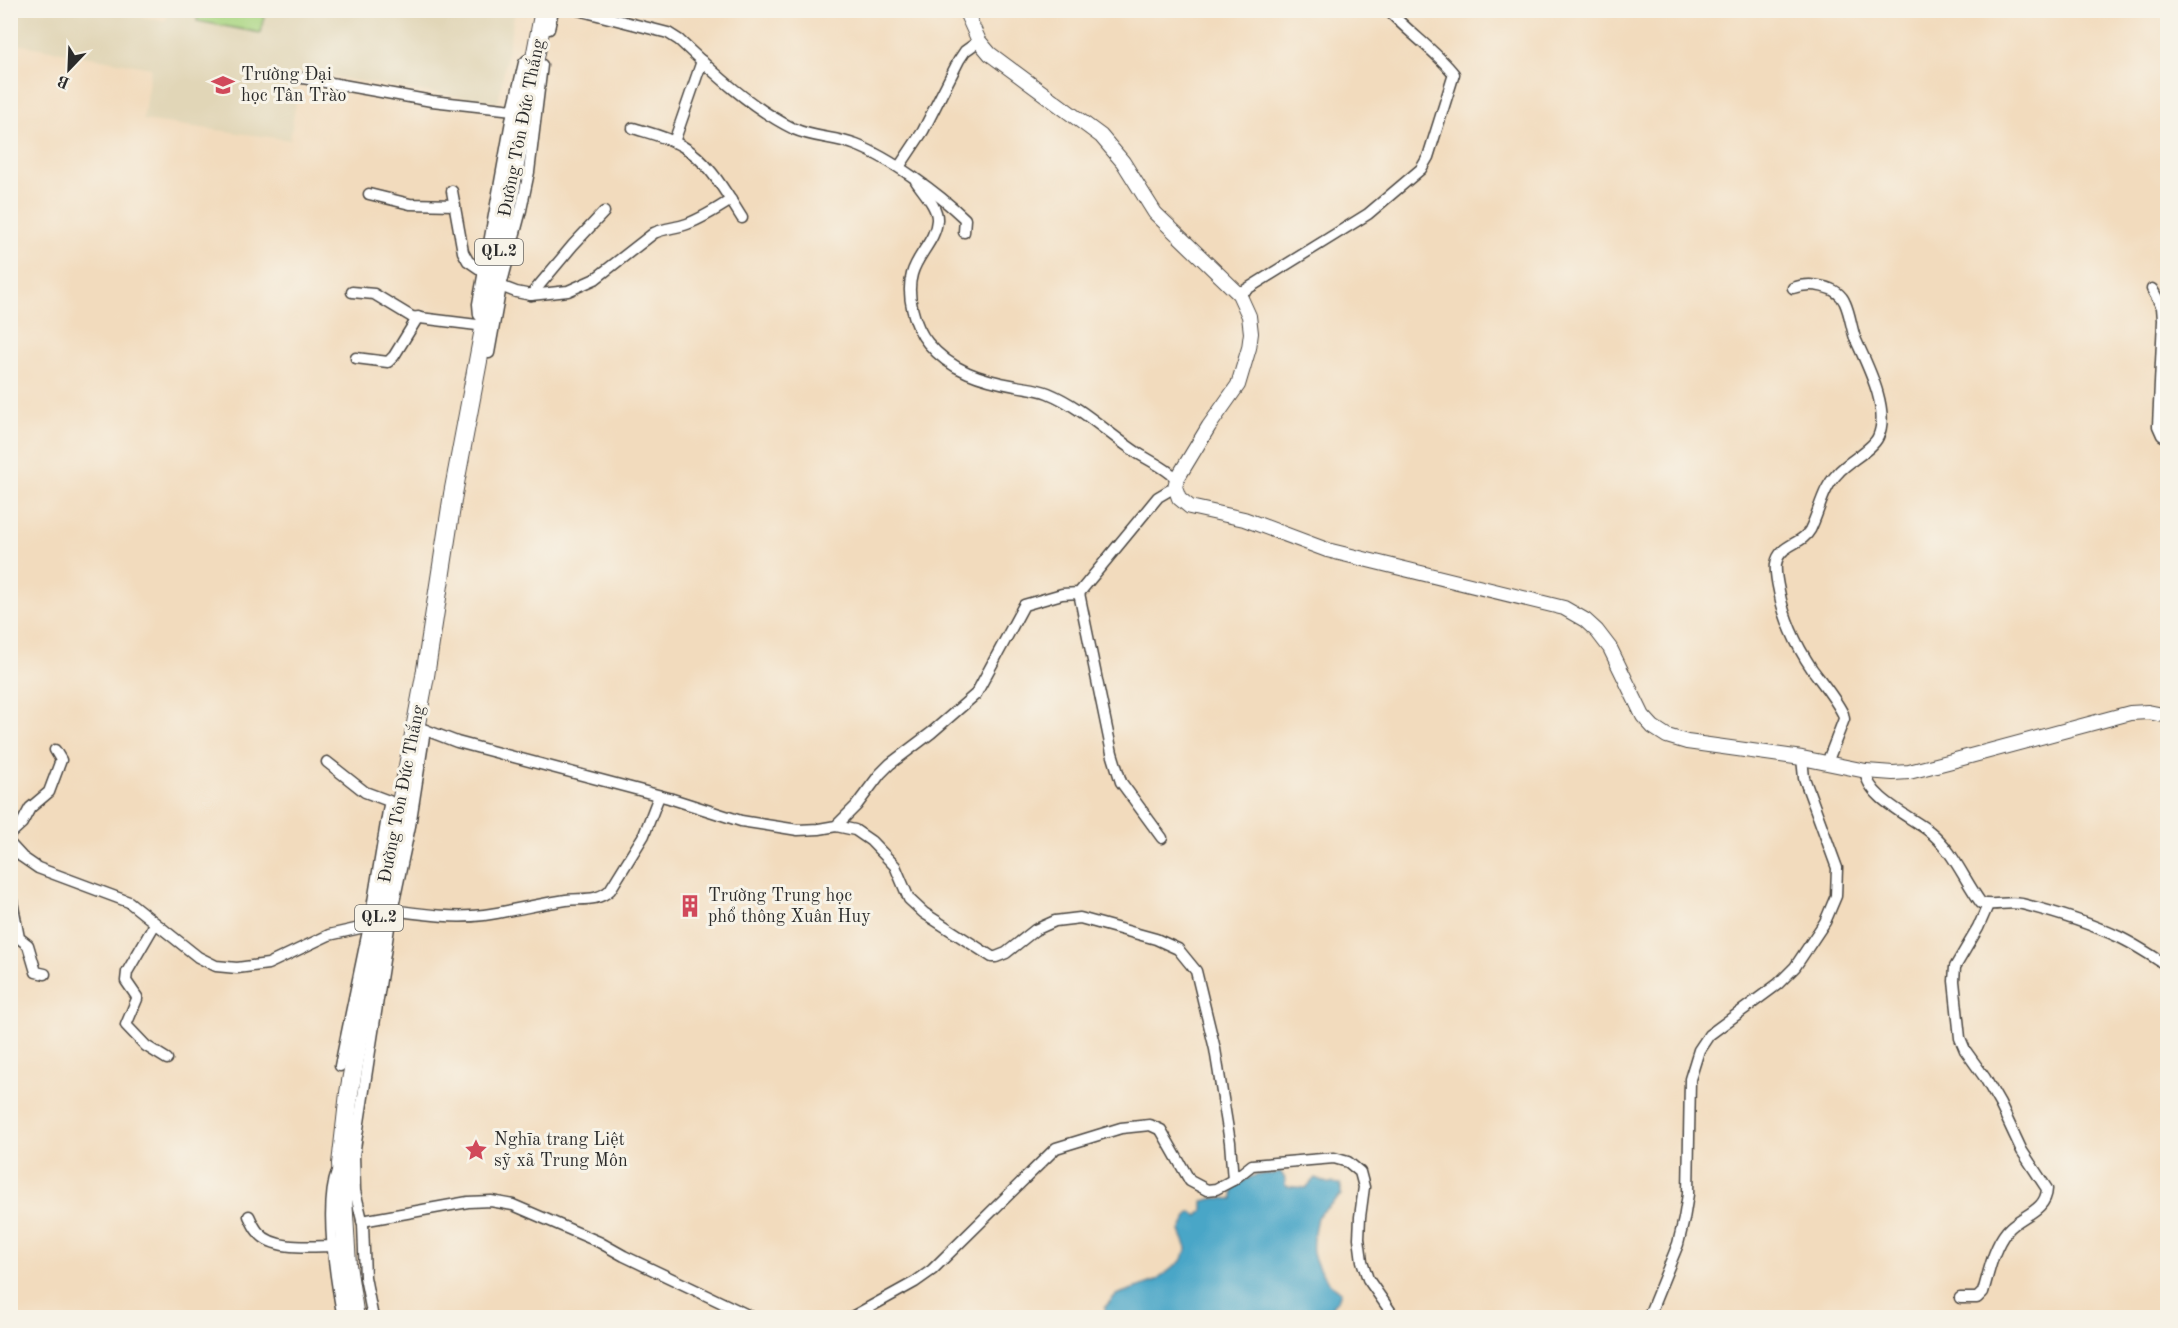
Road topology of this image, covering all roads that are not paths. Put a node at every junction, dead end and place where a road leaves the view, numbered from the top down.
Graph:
1 (544, 10) edge
2 (553, 10) edge
3 (578, 10) edge
4 (965, 10) edge
5 (1388, 10) edge
6 (979, 41) junction
7 (702, 61) junction
8 (538, 63) junction
9 (303, 78) dead end
10 (513, 110) junction
11 (633, 128) dead end
12 (674, 142) junction
13 (899, 167) junction
14 (916, 181) junction
15 (452, 191) dead end
16 (369, 194) dead end
17 (731, 200) junction
18 (455, 205) junction
19 (604, 212) dead end
20 (742, 218) dead end
21 (964, 232) dead end
22 (493, 280) junction
23 (1793, 288) dead end
24 (2152, 288) dead end
25 (352, 292) dead end
26 (1239, 294) junction
27 (531, 295) junction
28 (418, 317) junction
29 (485, 323) junction
30 (489, 353) dead end
31 (356, 358) dead end
32 (2168, 439) edge
33 (1176, 483) junction
34 (1079, 593) junction
35 (2168, 716) edge
36 (420, 728) junction
37 (55, 750) dead end
38 (1802, 758) junction
39 (327, 762) dead end
40 (1827, 763) junction
41 (1866, 771) junction
42 (659, 796) junction
43 (836, 826) junction
44 (10, 834) edge
45 (1162, 838) dead end
46 (12, 851) edge
47 (10, 891) edge
48 (1988, 905) junction
49 (380, 919) junction
50 (155, 924) junction
51 (2168, 966) edge
52 (45, 974) dead end
53 (166, 1059) dead end
54 (340, 1066) dead end
55 (346, 1172) junction
56 (1233, 1180) junction
57 (249, 1216) dead end
58 (360, 1223) junction
59 (334, 1246) junction
60 (1959, 1298) dead end
61 (343, 1317) edge
62 (355, 1317) edge
63 (373, 1317) edge
64 (754, 1317) edge
65 (850, 1317) edge
66 (1395, 1317) edge
67 (1648, 1317) edge

1 - 8 highway, Đường Tôn Đức Thắng / QL.2
2 - 8 street
3 - 7 street
4 - 6 street
5 - 26 street
6 - 13 street
6 - 26 street
7 - 12 street
7 - 13 street
8 - 10 street
8 - 22 highway, Đường Tôn Đức Thắng / QL.2
8 - 22 street
9 - 10 street
10 - 22 street
11 - 12 street
12 - 17 street
13 - 14 street
14 - 21 street
14 - 33 street
15 - 18 street
16 - 18 street
17 - 20 street
17 - 27 street
18 - 22 street
19 - 27 street
22 - 27 street
22 - 29 highway, Đường Tôn Đức Thắng / QL.2
22 - 30 street
23 - 40 street
24 - 32 street
25 - 28 street
26 - 33 street
28 - 29 street
28 - 31 street
29 - 36 highway, Đường Tôn Đức Thắng / QL.2
33 - 34 street
33 - 38 street
34 - 43 street
34 - 45 street
35 - 41 street
36 - 42 street
36 - 49 highway, Đường Tôn Đức Thắng / QL.2
37 - 44 street
38 - 40 street
38 - 67 street
39 - 49 street
40 - 41 street
41 - 48 street
42 - 43 street
42 - 49 street
43 - 56 street
46 - 50 street
47 - 52 street
48 - 51 street
48 - 60 street
49 - 50 street
49 - 54 street
49 - 55 highway, Đường Tôn Đức Thắng / QL.2
50 - 53 street
55 - 58 street
55 - 59 street
55 - 62 highway, Đường Tôn Đức Thắng / QL.2
56 - 65 street
56 - 66 street
57 - 59 street
58 - 63 street
58 - 64 street
59 - 61 street

